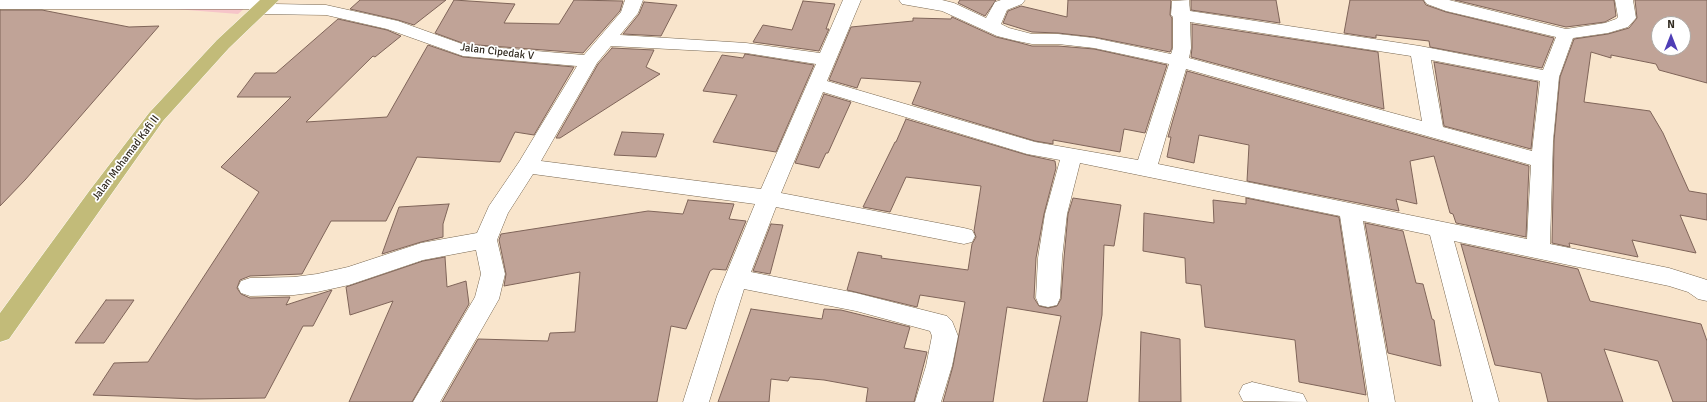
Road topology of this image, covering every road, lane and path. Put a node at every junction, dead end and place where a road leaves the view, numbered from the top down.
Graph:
1 (634, 0) edge
2 (852, 0) edge
3 (908, 0) edge
4 (1016, 0) edge
5 (1433, 0) edge
6 (1624, 0) edge
7 (0, 4) edge
8 (265, 4) edge
9 (1180, 8) edge
10 (991, 27) junction
11 (1566, 34) junction
12 (608, 40) junction
13 (1420, 52) junction
14 (827, 60) junction
15 (589, 61) junction
16 (1179, 61) junction
17 (1550, 77) junction
18 (816, 84) junction
19 (1433, 130) junction
20 (1072, 155) junction
21 (1542, 161) junction
22 (527, 166) junction
23 (1146, 169) junction
24 (768, 198) junction
25 (1350, 212) junction
26 (1440, 231) junction
27 (964, 236) dead end
28 (486, 240) junction
29 (1538, 250) junction
30 (736, 278) junction
31 (250, 287) dead end
32 (1707, 292) edge
33 (1048, 298) dead end
34 (0, 332) edge
35 (1252, 393) dead end
36 (426, 402) edge
37 (696, 402) edge
38 (928, 402) edge
39 (1294, 402) edge
40 (1382, 402) edge
41 (1486, 402) edge

1 - 12 street
2 - 14 street
3 - 10 street
4 - 10 street
5 - 11 street
6 - 11 street
7 - 8 street, Jalan Cipedak V
8 - 15 street, Jalan Cipedak V
8 - 34 main road, Jalan Mohamad Kafi II
9 - 13 street
9 - 16 street
10 - 16 street
11 - 17 street
12 - 14 street
12 - 15 street
13 - 17 street
13 - 19 street
14 - 18 street
15 - 22 street
16 - 19 street
16 - 23 street
17 - 21 street
18 - 20 street
18 - 24 street
19 - 21 street
20 - 23 street
20 - 33 street
21 - 29 street
22 - 24 street
22 - 28 street
23 - 25 street
24 - 27 street
24 - 30 street
25 - 26 street
25 - 40 street
26 - 29 street
26 - 41 street
28 - 31 street
28 - 36 street
29 - 32 street
30 - 37 street
30 - 38 street
35 - 39 street

